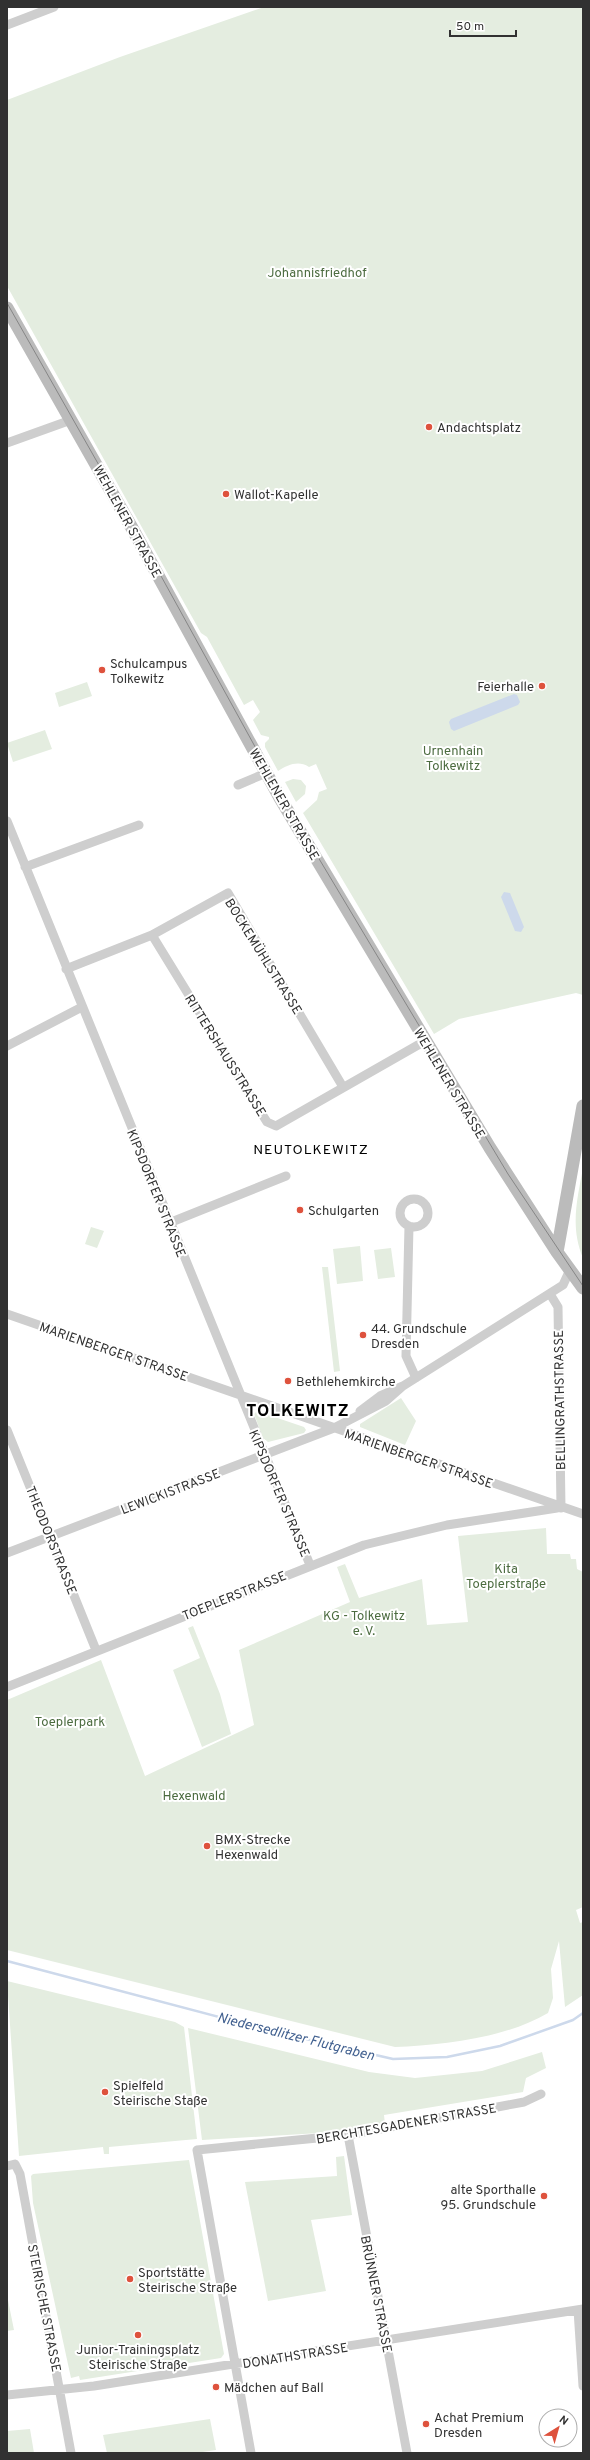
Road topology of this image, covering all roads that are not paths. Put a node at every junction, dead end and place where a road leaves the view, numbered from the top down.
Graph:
1 (54, 7) edge
2 (7, 25) edge
3 (7, 308) edge
4 (71, 420) junction
5 (7, 443) edge
6 (266, 773) junction
7 (238, 785) dead end
8 (7, 821) edge
9 (139, 825) dead end
10 (25, 867) junction
11 (152, 934) junction
12 (66, 969) junction
13 (82, 1007) junction
14 (425, 1041) junction
15 (7, 1046) edge
16 (343, 1087) junction
17 (583, 1106) edge
18 (286, 1176) dead end
19 (169, 1223) junction
20 (409, 1226) dead end
21 (557, 1252) junction
22 (568, 1267) junction
23 (583, 1288) edge
24 (550, 1294) junction
25 (7, 1314) edge
26 (416, 1378) junction
27 (240, 1395) junction
28 (334, 1428) junction
29 (7, 1430) edge
30 (264, 1455) junction
31 (561, 1508) junction
32 (583, 1514) edge
33 (51, 1536) junction
34 (7, 1553) edge
35 (310, 1565) junction
36 (96, 1650) junction
37 (7, 1687) edge
38 (540, 2094) dead end
39 (348, 2135) junction
40 (11, 2165) edge
41 (580, 2310) edge
42 (386, 2341) junction
43 (235, 2364) junction
44 (583, 2386) edge
45 (61, 2391) junction
46 (7, 2396) edge
47 (71, 2453) edge
48 (251, 2453) edge
49 (407, 2453) edge

1 - 2 street
3 - 4 main road, WEHLENER STRASSE
4 - 5 street
4 - 6 main road, WEHLENER STRASSE
6 - 7 street
6 - 14 main road, WEHLENER STRASSE
8 - 10 street, KIPSDORFER STRASSE
9 - 10 street
10 - 12 street, KIPSDORFER STRASSE
11 - 12 street, BOCKEMÜHLSTRASSE
11 - 16 street, RITTERSHAUSSTRASSE
11 - 16 street, BOCKEMÜHLSTRASSE
12 - 13 street, KIPSDORFER STRASSE
13 - 15 street
13 - 19 street, KIPSDORFER STRASSE
14 - 16 street, RITTERSHAUSSTRASSE
14 - 21 main road, WEHLENER STRASSE
17 - 21 main road
18 - 19 street
19 - 27 street, KIPSDORFER STRASSE
20 - 26 street
21 - 22 main road, WEHLENER STRASSE
22 - 23 main road, WEHLENER STRASSE
22 - 24 street, LEWICKISTRASSE
24 - 26 street, LEWICKISTRASSE
24 - 31 street, BELLINGRATHSTRASSE
25 - 27 street, MARIENBERGER STRASSE
26 - 28 street, LEWICKISTRASSE
27 - 28 street, MARIENBERGER STRASSE
27 - 30 street, KIPSDORFER STRASSE
28 - 30 street, LEWICKISTRASSE
28 - 31 street, MARIENBERGER STRASSE
29 - 33 street, THEODORSTRASSE
30 - 33 street, LEWICKISTRASSE
30 - 35 street, KIPSDORFER STRASSE
31 - 32 street, MARIENBERGER STRASSE
31 - 35 street, TOEPLERSTRASSE
33 - 34 street, LEWICKISTRASSE
33 - 36 street, THEODORSTRASSE
35 - 36 street, TOEPLERSTRASSE
36 - 37 street, TOEPLERSTRASSE
38 - 39 street, BERCHTESGADENER STRASSE
39 - 42 street, BRÜNNER STRASSE
39 - 43 street, BERCHTESGADENER STRASSE
40 - 45 street, STEIRISCHE STRASSE
41 - 42 street, DONATHSTRASSE
41 - 44 street
42 - 43 street, DONATHSTRASSE
42 - 49 street, BRÜNNER STRASSE
43 - 45 street, DONATHSTRASSE
43 - 48 street
45 - 46 street, DONATHSTRASSE
45 - 47 street, STEIRISCHE STRASSE

